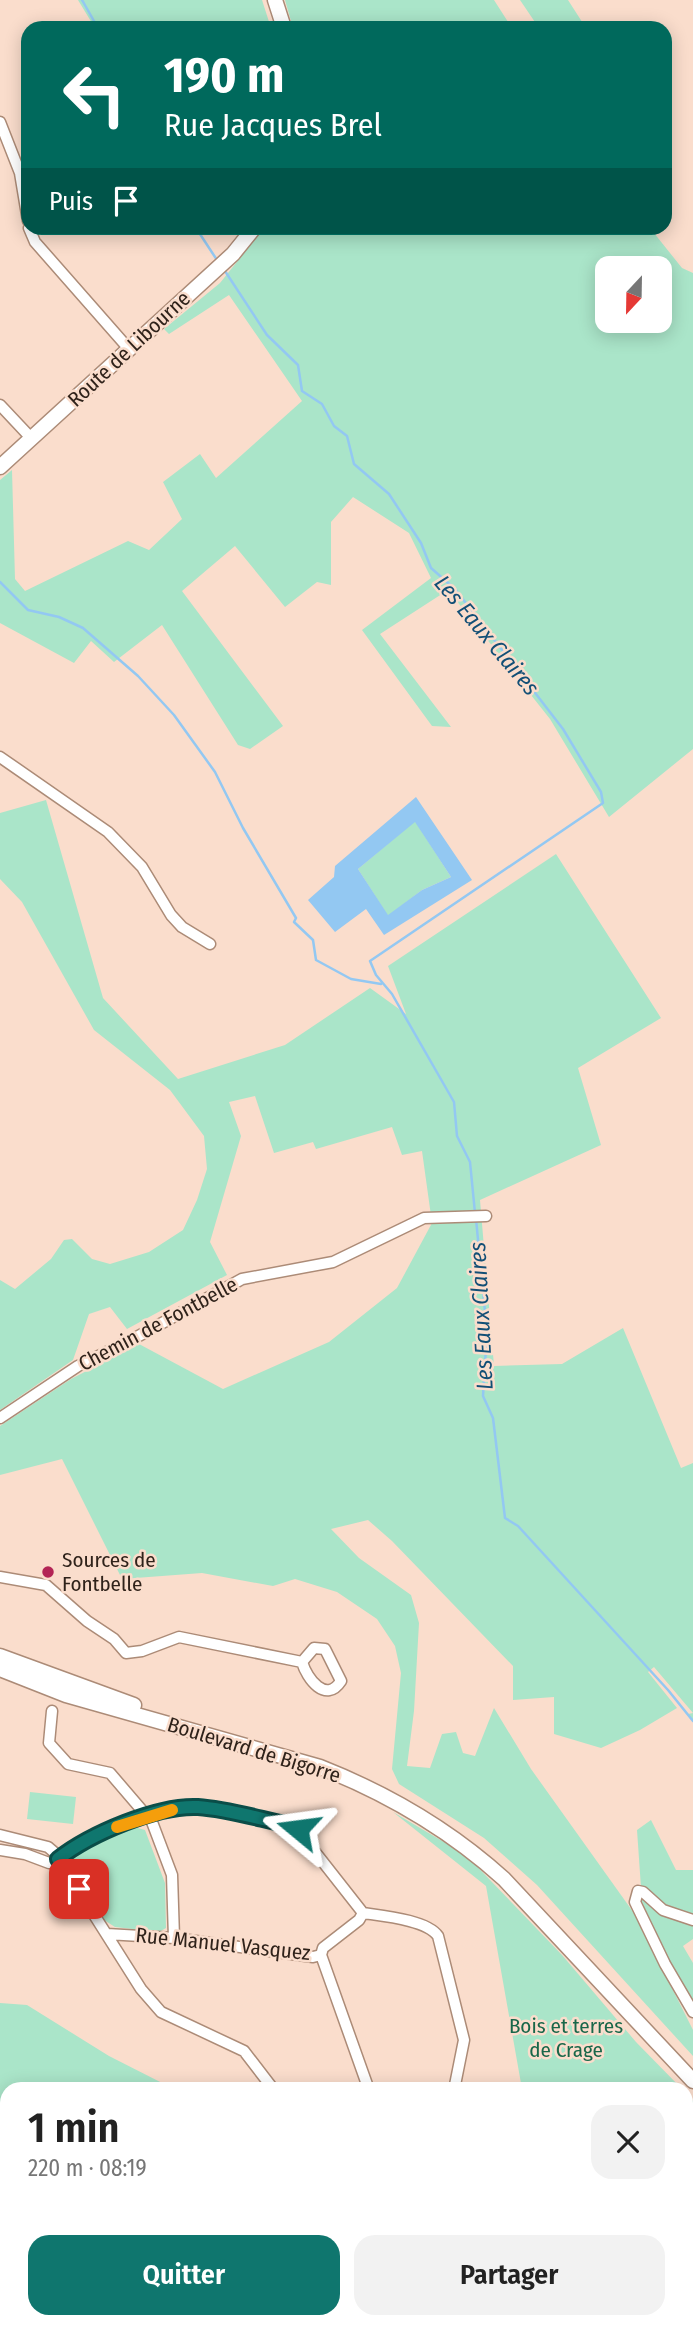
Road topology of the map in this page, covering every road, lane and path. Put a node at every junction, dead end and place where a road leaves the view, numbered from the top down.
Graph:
1 (275, 0) edge
2 (282, 21) edge
3 (0, 122) edge
4 (21, 179) edge
5 (32, 235) edge
6 (248, 235) edge
7 (129, 349) junction
8 (0, 405) edge
9 (32, 439) junction
10 (0, 467) edge
11 (0, 757) edge
12 (210, 944) dead end
13 (479, 1216) dead end
14 (0, 1418) edge
15 (0, 1577) edge
16 (0, 1656) edge
17 (302, 1661) dead end
18 (0, 1669) edge
19 (52, 1711) dead end
20 (147, 1816) junction
21 (0, 1835) edge
22 (0, 1850) edge
23 (58, 1859) junction
24 (363, 1913) junction
25 (693, 1920) edge
26 (107, 1934) junction
27 (174, 1938) junction
28 (321, 1955) junction
29 (693, 2012) edge
30 (693, 2070) edge
31 (693, 2081) edge
32 (268, 2082) edge
33 (366, 2082) edge
34 (456, 2082) edge

1 - 2 main road
3 - 4 street
5 - 7 street
6 - 7 main road, Route de Libourne
7 - 9 main road, Route de Libourne
8 - 9 street
9 - 10 main road, Route de Libourne
11 - 12 street
13 - 14 street, Chemin de Fontbelle
15 - 17 street
16 - 30 main road, Boulevard de Bigorre
18 - 31 main road, Boulevard de Bigorre
19 - 20 street
20 - 23 street
20 - 24 street
20 - 27 street
21 - 23 street
22 - 23 street
23 - 26 street
24 - 28 street, Rue Manuel Vasquez
24 - 34 street
25 - 29 street
26 - 27 street, Rue Manuel Vasquez
26 - 32 street
27 - 28 street, Rue Manuel Vasquez
28 - 33 street

